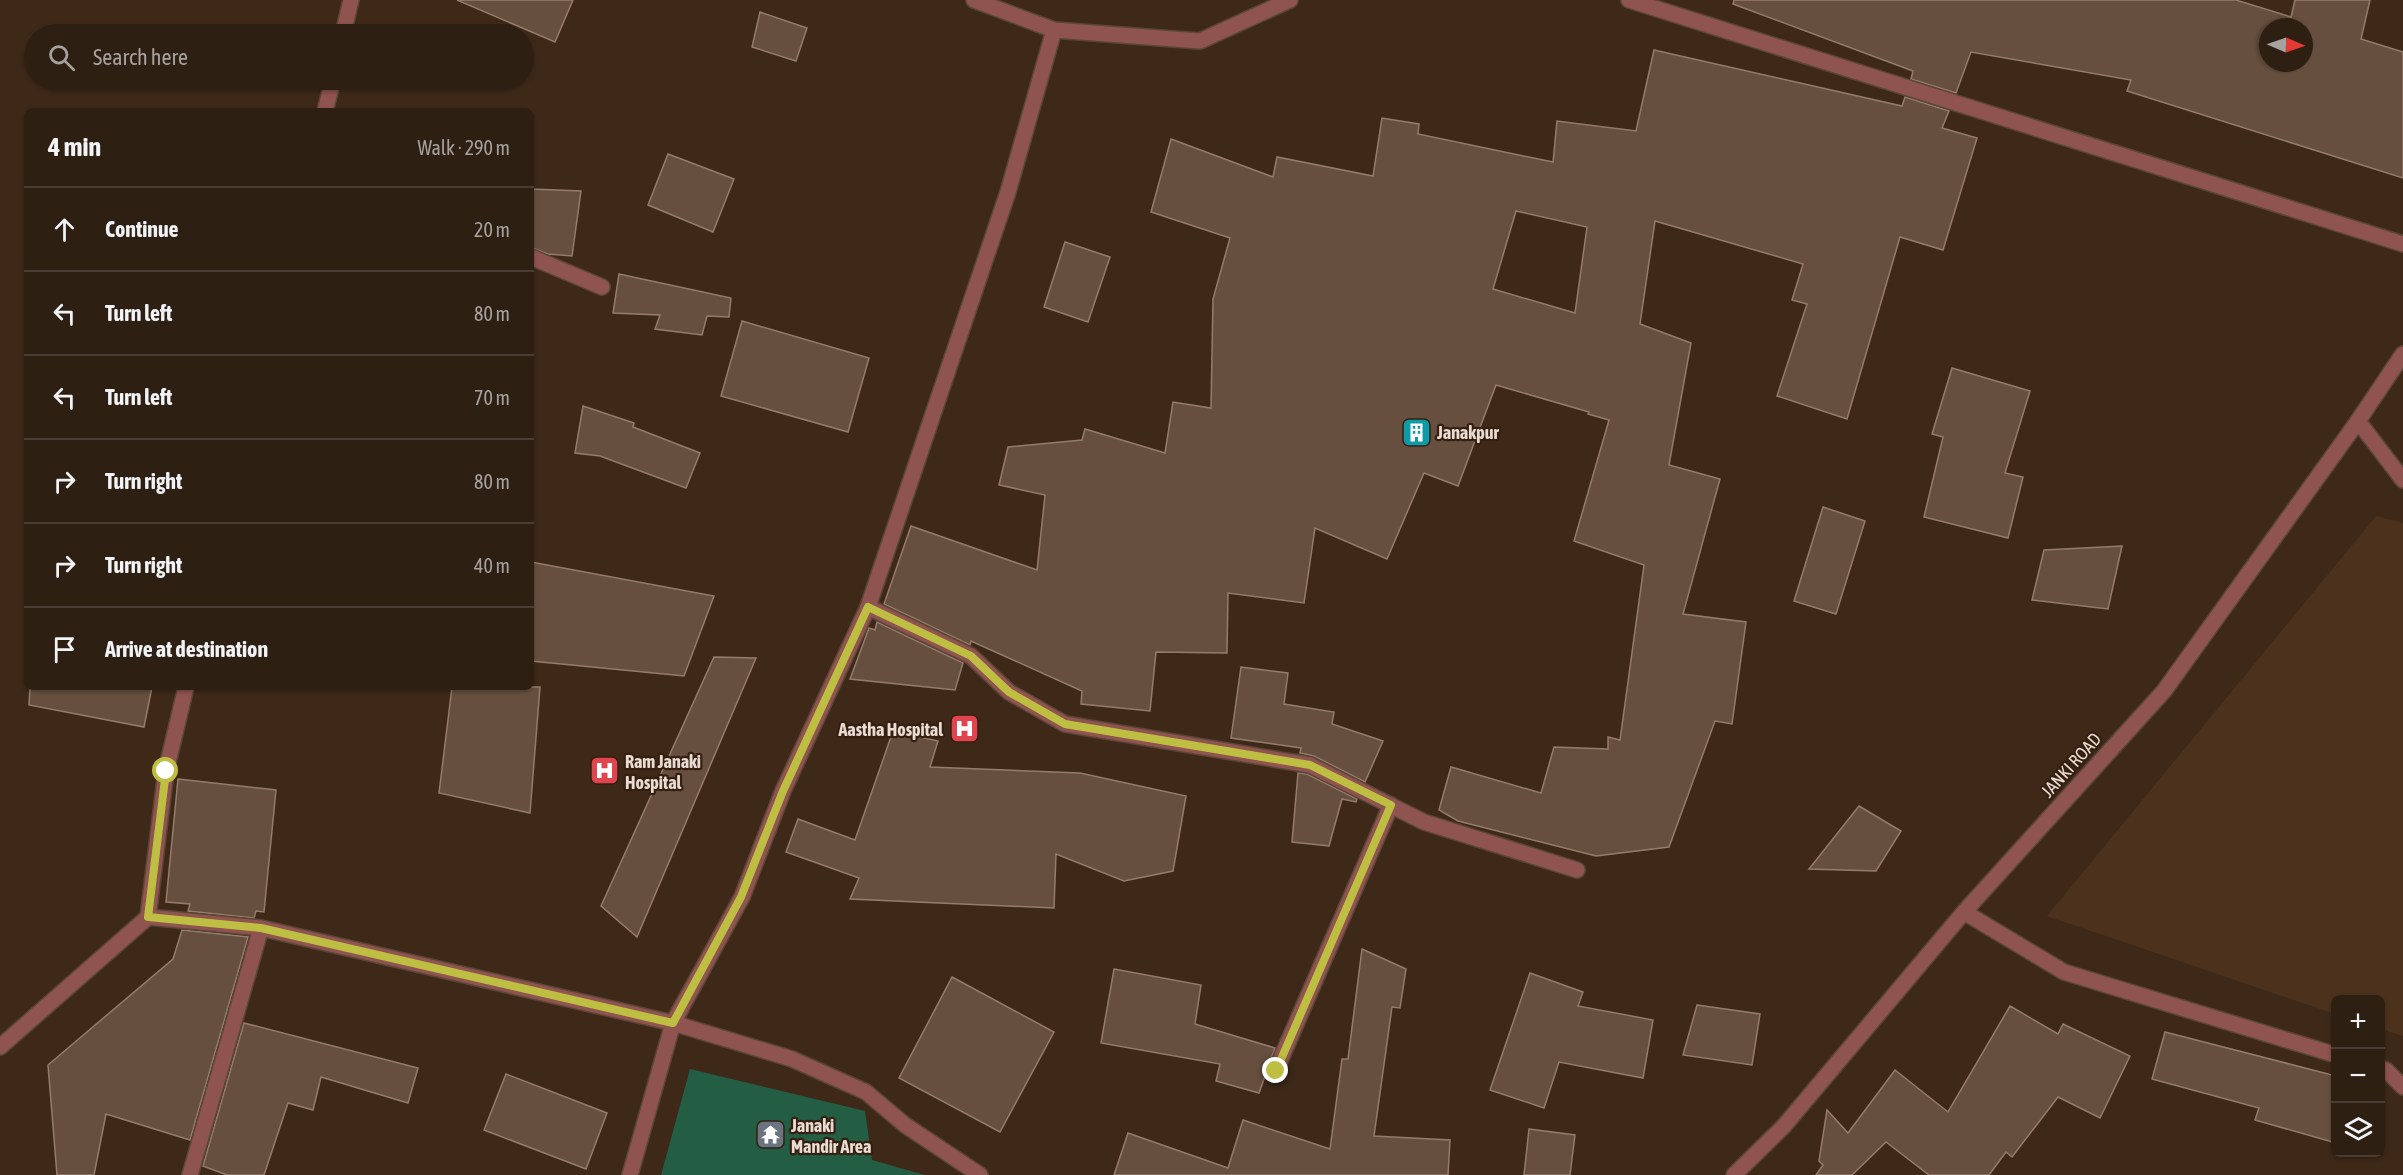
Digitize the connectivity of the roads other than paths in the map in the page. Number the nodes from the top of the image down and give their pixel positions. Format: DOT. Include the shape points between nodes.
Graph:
graph roads {
  1 [pos="351,0"];
  2 [pos="974,0"];
  3 [pos="1290,0"];
  4 [pos="1629,0"];
  5 [pos="345,24"];
  6 [pos="1054,30"];
  7 [pos="330,90"];
  8 [pos="326,108"];
  9 [pos="2403,244"];
  10 [pos="534,258"];
  11 [pos="602,287"];
  12 [pos="2403,354"];
  13 [pos="2358,421"];
  14 [pos="2403,480"];
  15 [pos="868,607"];
  16 [pos="185,690"];
  17 [pos="1391,805"];
  18 [pos="1577,870"];
  19 [pos="1964,912"];
  20 [pos="148,917"];
  21 [pos="261,928"];
  22 [pos="673,1023"];
  23 [pos="0,1047"];
  24 [pos="2331,1052"];
  25 [pos="2385,1070"];
  26 [pos="1276,1071"];
  27 [pos="2403,1087"];
  28 [pos="190,1175"];
  29 [pos="630,1175"];
  30 [pos="981,1175"];
  31 [pos="1734,1175"];
  1 -- 5 [label="street"];
  2 -- 6 [label="street"];
  3 -- 6 [label="street" via="1200,41"];
  4 -- 9 [label="street"];
  6 -- 15 [label="street" via="1008,192"];
  7 -- 8 [label="street"];
  10 -- 11 [label="street"];
  12 -- 13 [label="street, JANKI ROAD"];
  13 -- 14 [label="street"];
  13 -- 19 [label="street, JANKI ROAD" via="2164,691"];
  15 -- 17 [label="street" via="971,656 1009,692 1065,724 1310,765"];
  15 -- 22 [label="street" via="783,791 741,897"];
  16 -- 20 [label="street" via="166,771"];
  17 -- 18 [label="street" via="1424,822"];
  17 -- 26 [label="street"];
  19 -- 24 [label="street" via="2064,972"];
  19 -- 31 [label="street, JANKI ROAD" via="1784,1126"];
  20 -- 21 [label="street"];
  20 -- 23 [label="street"];
  21 -- 22 [label="street"];
  21 -- 28 [label="street"];
  22 -- 29 [label="street"];
  22 -- 30 [label="street" via="792,1059 866,1092 904,1125"];
  25 -- 27 [label="street"];
}
